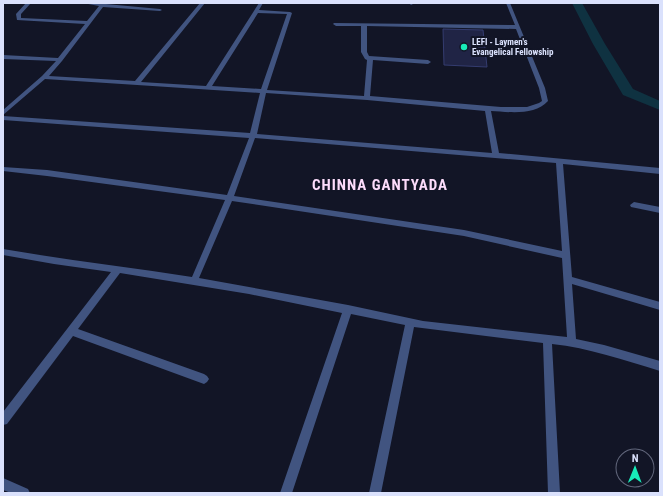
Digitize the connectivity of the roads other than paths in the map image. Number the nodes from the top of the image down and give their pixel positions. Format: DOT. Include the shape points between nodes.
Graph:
graph roads {
  1 [pos="28,3"];
  2 [pos="85,3"];
  3 [pos="203,3"];
  4 [pos="261,3"];
  5 [pos="508,3"];
  6 [pos="103,4"];
  7 [pos="160,10"];
  8 [pos="256,11"];
  9 [pos="87,22"];
  10 [pos="336,24"];
  11 [pos="364,24"];
  12 [pos="518,27"];
  13 [pos="3,57"];
  14 [pos="370,58"];
  15 [pos="60,60"];
  16 [pos="428,62"];
  17 [pos="44,77"];
  18 [pos="137,83"];
  19 [pos="208,88"];
  20 [pos="263,92"];
  21 [pos="367,98"];
  22 [pos="488,109"];
  23 [pos="3,113"];
  24 [pos="3,118"];
  25 [pos="253,135"];
  26 [pos="496,154"];
  27 [pos="559,161"];
  28 [pos="3,169"];
  29 [pos="660,171"];
  30 [pos="230,198"];
  31 [pos="634,205"];
  32 [pos="660,210"];
  33 [pos="3,252"];
  34 [pos="566,255"];
  35 [pos="118,269"];
  36 [pos="567,279"];
  37 [pos="194,281"];
  38 [pos="660,306"];
  39 [pos="348,310"];
  40 [pos="410,323"];
  41 [pos="71,331"];
  42 [pos="547,340"];
  43 [pos="572,342"];
  44 [pos="660,366"];
  45 [pos="204,378"];
  46 [pos="3,420"];
  47 [pos="3,484"];
  48 [pos="24,493"];
  49 [pos="286,493"];
  50 [pos="375,493"];
  51 [pos="554,493"];
  1 -- 9 [label="street" via="18,14 19,18"];
  2 -- 6 [label="street"];
  3 -- 18 [label="street"];
  4 -- 8 [label="street"];
  5 -- 12 [label="street"];
  6 -- 7 [label="street"];
  6 -- 9 [label="street"];
  8 -- 19 [label="street"];
  8 -- 20 [label="street" via="290,13"];
  9 -- 15 [label="street"];
  10 -- 11 [label="street"];
  11 -- 12 [label="street"];
  11 -- 14 [label="street" via="364,52 365,56"];
  12 -- 22 [label="street" via="545,101 534,108"];
  13 -- 15 [label="street"];
  14 -- 16 [label="street"];
  14 -- 21 [label="street"];
  15 -- 17 [label="street"];
  17 -- 18 [label="street"];
  17 -- 23 [label="street"];
  18 -- 19 [label="street"];
  19 -- 20 [label="street"];
  20 -- 21 [label="street"];
  20 -- 25 [label="street"];
  21 -- 22 [label="street"];
  22 -- 26 [label="street"];
  24 -- 25 [label="street"];
  25 -- 26 [label="street"];
  25 -- 30 [label="street"];
  26 -- 27 [label="street"];
  27 -- 29 [label="street"];
  27 -- 34 [label="street"];
  28 -- 30 [label="street"];
  30 -- 34 [label="street" via="464,233"];
  30 -- 37 [label="street"];
  31 -- 32 [label="street"];
  33 -- 35 [label="street"];
  34 -- 36 [label="street"];
  35 -- 37 [label="street"];
  35 -- 41 [label="street"];
  36 -- 38 [label="street"];
  36 -- 43 [label="street"];
  37 -- 39 [label="street"];
  39 -- 40 [label="street"];
  39 -- 49 [label="street"];
  40 -- 42 [label="street"];
  40 -- 50 [label="street"];
  41 -- 45 [label="street"];
  41 -- 46 [label="street"];
  42 -- 43 [label="street"];
  42 -- 51 [label="street"];
  43 -- 44 [label="street"];
  47 -- 48 [label="street"];
}
